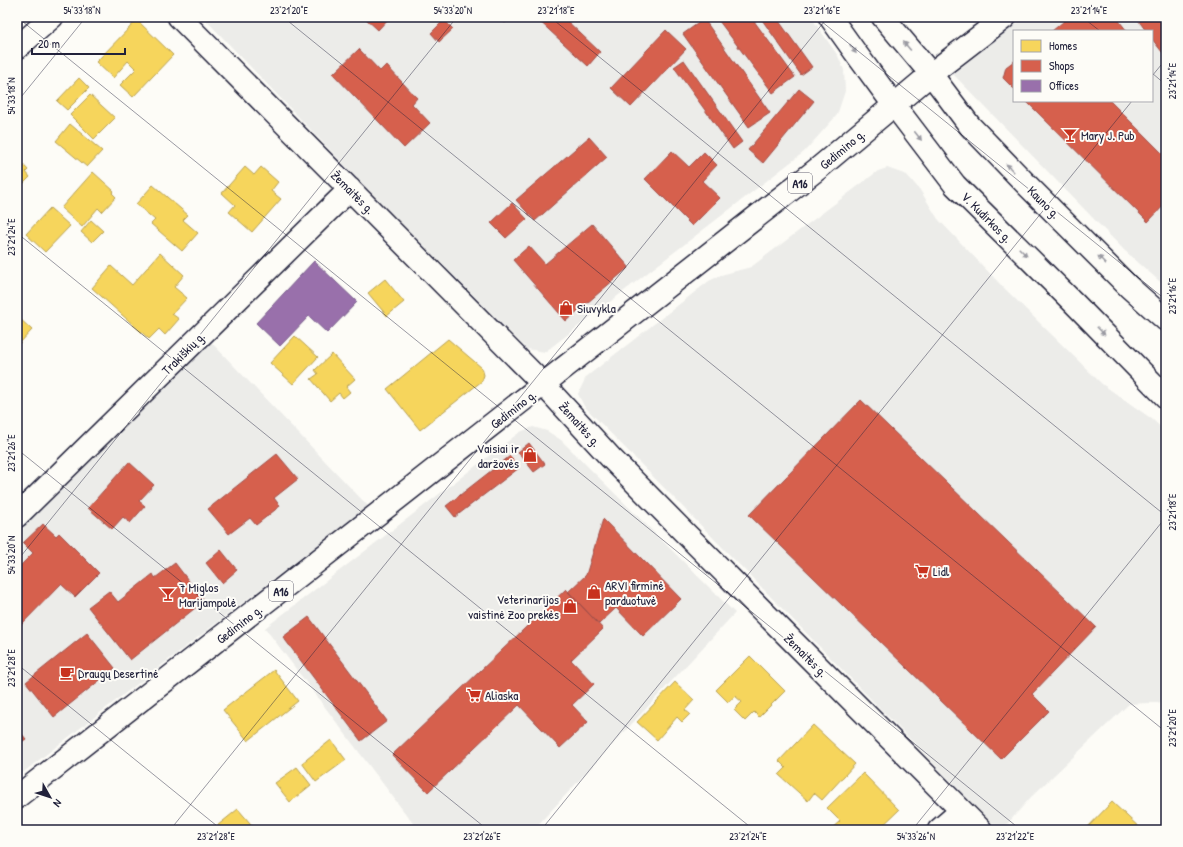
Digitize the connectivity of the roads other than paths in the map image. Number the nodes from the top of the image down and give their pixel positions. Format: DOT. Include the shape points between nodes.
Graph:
graph roads {
  1 [pos="52,17"];
  2 [pos="179,17"];
  3 [pos="830,17"];
  4 [pos="883,17"];
  5 [pos="1005,17"];
  6 [pos="17,48"];
  7 [pos="931,74"];
  8 [pos="894,105"];
  9 [pos="350,189"];
  10 [pos="1129,287"];
  11 [pos="1166,310"];
  12 [pos="1166,320"];
  13 [pos="544,384"];
  14 [pos="1166,397"];
  15 [pos="17,516"];
  16 [pos="17,798"];
  17 [pos="961,810"];
  18 [pos="939,830"];
  19 [pos="981,830"];
  1 -- 6 [label="main road"];
  2 -- 9 [label="main road, Žemaitės g."];
  3 -- 8 [label="main road, V. Kudirkos g., one-way"];
  7 -- 4 [label="main road, one-way"];
  5 -- 7 [label="main road, Gedimino g."];
  7 -- 8 [label="main road, Gedimino g. / A16"];
  10 -- 7 [label="main road, Kauno g., one-way" via="970,126"];
  8 -- 13 [label="main road, Gedimino g. / A16" via="820,167"];
  8 -- 14 [label="main road, V. Kudirkos g., one-way" via="955,185"];
  9 -- 13 [label="main road, Žemaitės g."];
  9 -- 15 [label="main road, Trakiškių g."];
  10 -- 11 [label="main road"];
  10 -- 12 [label="main road, Kauno g."];
  13 -- 16 [label="main road, Gedimino g. / A16"];
  13 -- 17 [label="main road, Žemaitės g." via="611,458"];
  17 -- 18 [label="main road"];
  17 -- 19 [label="main road, Žemaitės g."];
}
